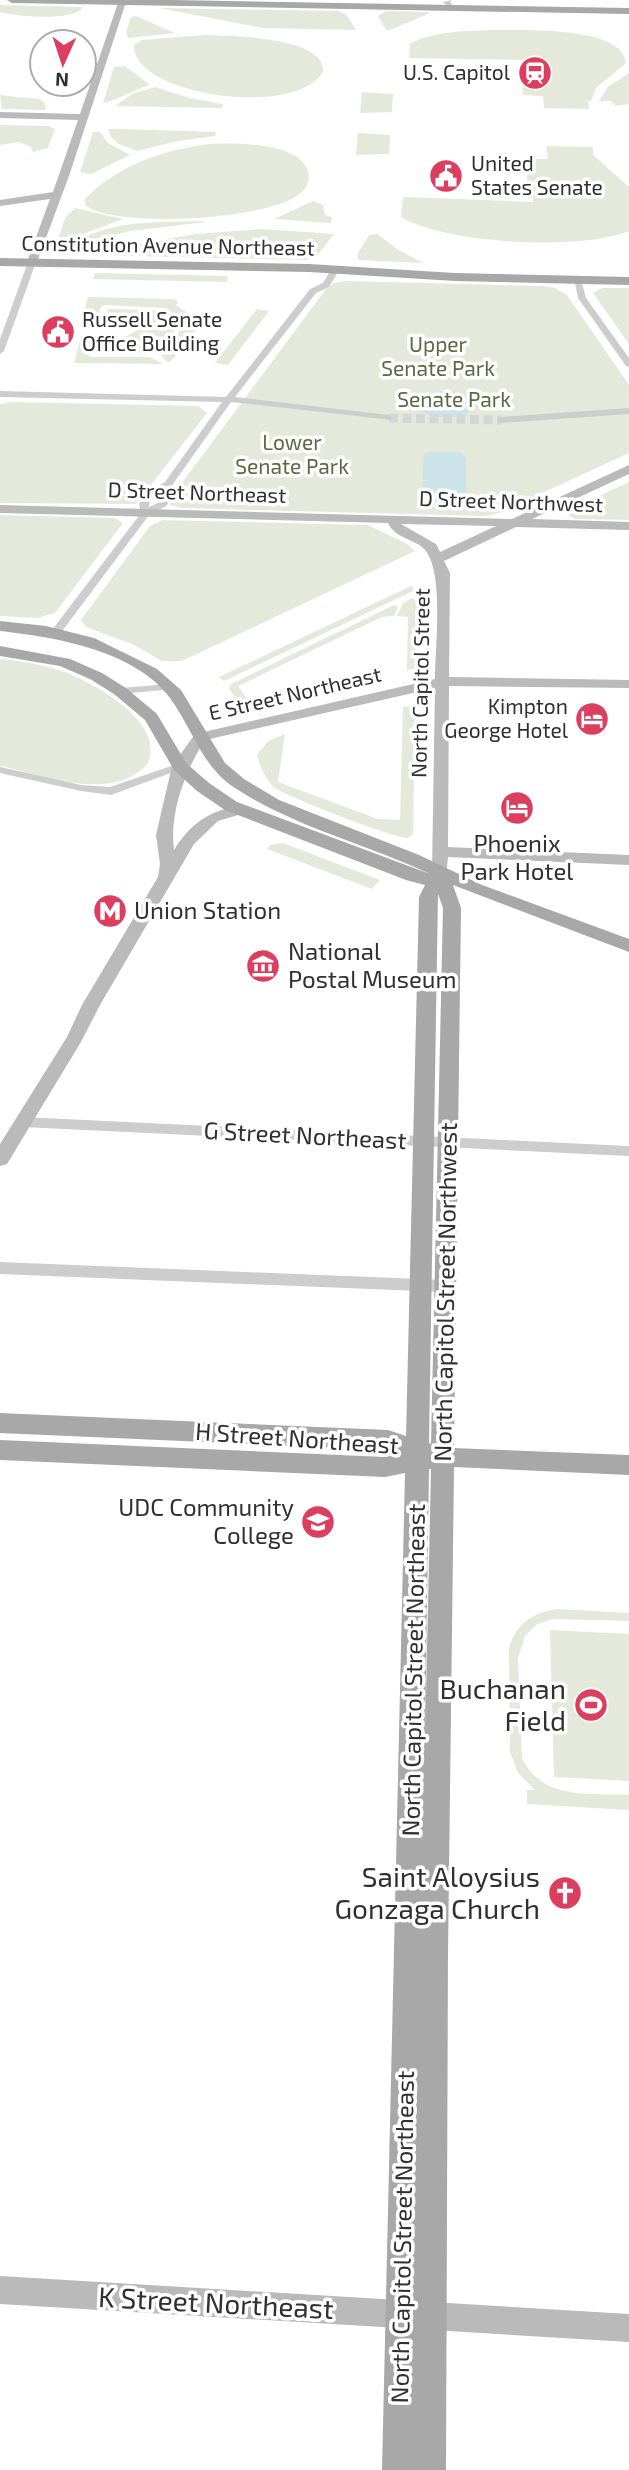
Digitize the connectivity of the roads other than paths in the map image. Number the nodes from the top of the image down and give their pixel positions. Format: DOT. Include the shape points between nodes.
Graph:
graph roads {
  1 [pos="12,0"];
  2 [pos="122,1"];
  3 [pos="452,2"];
  4 [pos="355,3"];
  5 [pos="629,10"];
  6 [pos="0,115"];
  7 [pos="84,117"];
  8 [pos="57,195"];
  9 [pos="0,203"];
  10 [pos="0,262"];
  11 [pos="32,262"];
  12 [pos="320,269"];
  13 [pos="335,270"];
  14 [pos="577,280"];
  15 [pos="629,281"];
  16 [pos="313,291"];
  17 [pos="0,351"];
  18 [pos="629,364"];
  19 [pos="0,394"];
  20 [pos="229,400"];
  21 [pos="629,411"];
  22 [pos="389,418"];
  23 [pos="502,420"];
  24 [pos="629,468"];
  25 [pos="0,509"];
  26 [pos="146,513"];
  27 [pos="393,519"];
  28 [pos="515,523"];
  29 [pos="629,526"];
  30 [pos="439,558"];
  31 [pos="0,626"];
  32 [pos="56,632"];
  33 [pos="0,651"];
  34 [pos="441,682"];
  35 [pos="629,684"];
  36 [pos="170,687"];
  37 [pos="120,691"];
  38 [pos="151,717"];
  39 [pos="200,737"];
  40 [pos="180,766"];
  41 [pos="0,770"];
  42 [pos="239,810"];
  43 [pos="440,852"];
  44 [pos="629,860"];
  45 [pos="166,877"];
  46 [pos="440,879"];
  47 [pos="629,946"];
  48 [pos="424,1059"];
  49 [pos="450,1060"];
  50 [pos="23,1122"];
  51 [pos="423,1141"];
  52 [pos="449,1143"];
  53 [pos="629,1150"];
  54 [pos="0,1159"];
  55 [pos="0,1268"];
  56 [pos="433,1286"];
  57 [pos="0,1423"];
  58 [pos="0,1450"];
  59 [pos="417,1455"];
  60 [pos="442,1457"];
  61 [pos="629,1465"];
  62 [pos="428,1612"];
  63 [pos="0,2290"];
  64 [pos="417,2315"];
  65 [pos="629,2328"];
  66 [pos="398,2470"];
  67 [pos="430,2470"];
  1 -- 2 [label="main road"];
  2 -- 4 [label="main road"];
  2 -- 7 [label="main road"];
  3 -- 4 [label="main road"];
  3 -- 5 [label="main road"];
  6 -- 7 [label="main road"];
  7 -- 8 [label="main road"];
  8 -- 9 [label="main road"];
  8 -- 11 [label="main road"];
  10 -- 11 [label="main road, Constitution Avenue Northeast"];
  11 -- 12 [label="main road, Constitution Avenue Northeast"];
  11 -- 17 [label="street"];
  12 -- 13 [label="main road, Constitution Avenue Northeast"];
  12 -- 16 [label="street" via="311,283"];
  13 -- 14 [label="main road, Constitution Avenue Northeast"];
  13 -- 16 [label="street" via="326,285"];
  14 -- 15 [label="main road, Constitution Avenue Northeast"];
  14 -- 18 [label="street" via="582,298"];
  16 -- 20 [label="street"];
  19 -- 20 [label="street"];
  20 -- 22 [label="street"];
  20 -- 26 [label="street" via="167,484 169,495 163,504"];
  21 -- 23 [label="street"];
  24 -- 28 [label="main road"];
  25 -- 26 [label="main road, D Street Northeast"];
  26 -- 27 [label="main road, D Street Northeast"];
  26 -- 32 [label="street"];
  27 -- 28 [label="main road, D Street Northwest"];
  27 -- 30 [label="main road, North Capitol Street" via="396,527 431,547"];
  28 -- 29 [label="main road, D Street Northwest"];
  28 -- 30 [label="main road"];
  30 -- 34 [label="main road, North Capitol Street" via="444,579"];
  31 -- 32 [label="main road"];
  32 -- 36 [label="main road" via="123,656"];
  33 -- 37 [label="main road" via="64,662"];
  34 -- 35 [label="main road, E Street Northeast"];
  34 -- 39 [label="main road, E Street Northeast"];
  34 -- 43 [label="main road, North Capitol Street"];
  36 -- 37 [label="street"];
  36 -- 39 [label="main road"];
  37 -- 38 [label="main road"];
  38 -- 39 [label="main road"];
  38 -- 40 [label="main road"];
  39 -- 40 [label="main road"];
  39 -- 46 [label="main road" via="228,775 261,798"];
  40 -- 41 [label="street" via="111,791"];
  40 -- 42 [label="main road"];
  40 -- 45 [label="main road" via="164,835"];
  42 -- 45 [label="main road" via="202,821"];
  42 -- 46 [label="main road" via="412,876"];
  43 -- 44 [label="street"];
  43 -- 46 [label="street, North Capitol Street"];
  45 -- 50 [label="main road"];
  46 -- 47 [label="main road"];
  46 -- 48 [label="main road, North Capitol Street Northeast" via="428,897"];
  46 -- 49 [label="main road, North Capitol Street Northwest" via="452,908"];
  48 -- 49 [label="main road"];
  48 -- 51 [label="main road, North Capitol Street Northeast"];
  49 -- 52 [label="main road, North Capitol Street Northwest"];
  50 -- 51 [label="street, G Street Northeast"];
  50 -- 54 [label="main road"];
  51 -- 52 [label="street, G Street Northeast"];
  51 -- 56 [label="main road, North Capitol Street Northeast"];
  52 -- 53 [label="street, G Street Northeast"];
  52 -- 56 [label="main road, North Capitol Street Northwest"];
  55 -- 56 [label="street"];
  56 -- 59 [label="main road, North Capitol Street Northeast"];
  56 -- 60 [label="main road, North Capitol Street Northwest"];
  57 -- 59 [label="main road, H Street Northeast" via="388,1440"];
  58 -- 59 [label="main road, H Street Northeast" via="386,1468"];
  59 -- 60 [label="main road, H Street Northeast"];
  59 -- 62 [label="main road, North Capitol Street Northeast"];
  60 -- 61 [label="main road, H Street Northeast"];
  60 -- 62 [label="main road, North Capitol Street Northwest"];
  62 -- 64 [label="main road, North Capitol Street Northwest" via="434,1954"];
  63 -- 64 [label="main road, K Street Northeast"];
  64 -- 65 [label="main road, K Street Northeast"];
  64 -- 66 [label="main road, North Capitol Street Northeast"];
  64 -- 67 [label="main road, North Capitol Street Northwest"];
}
